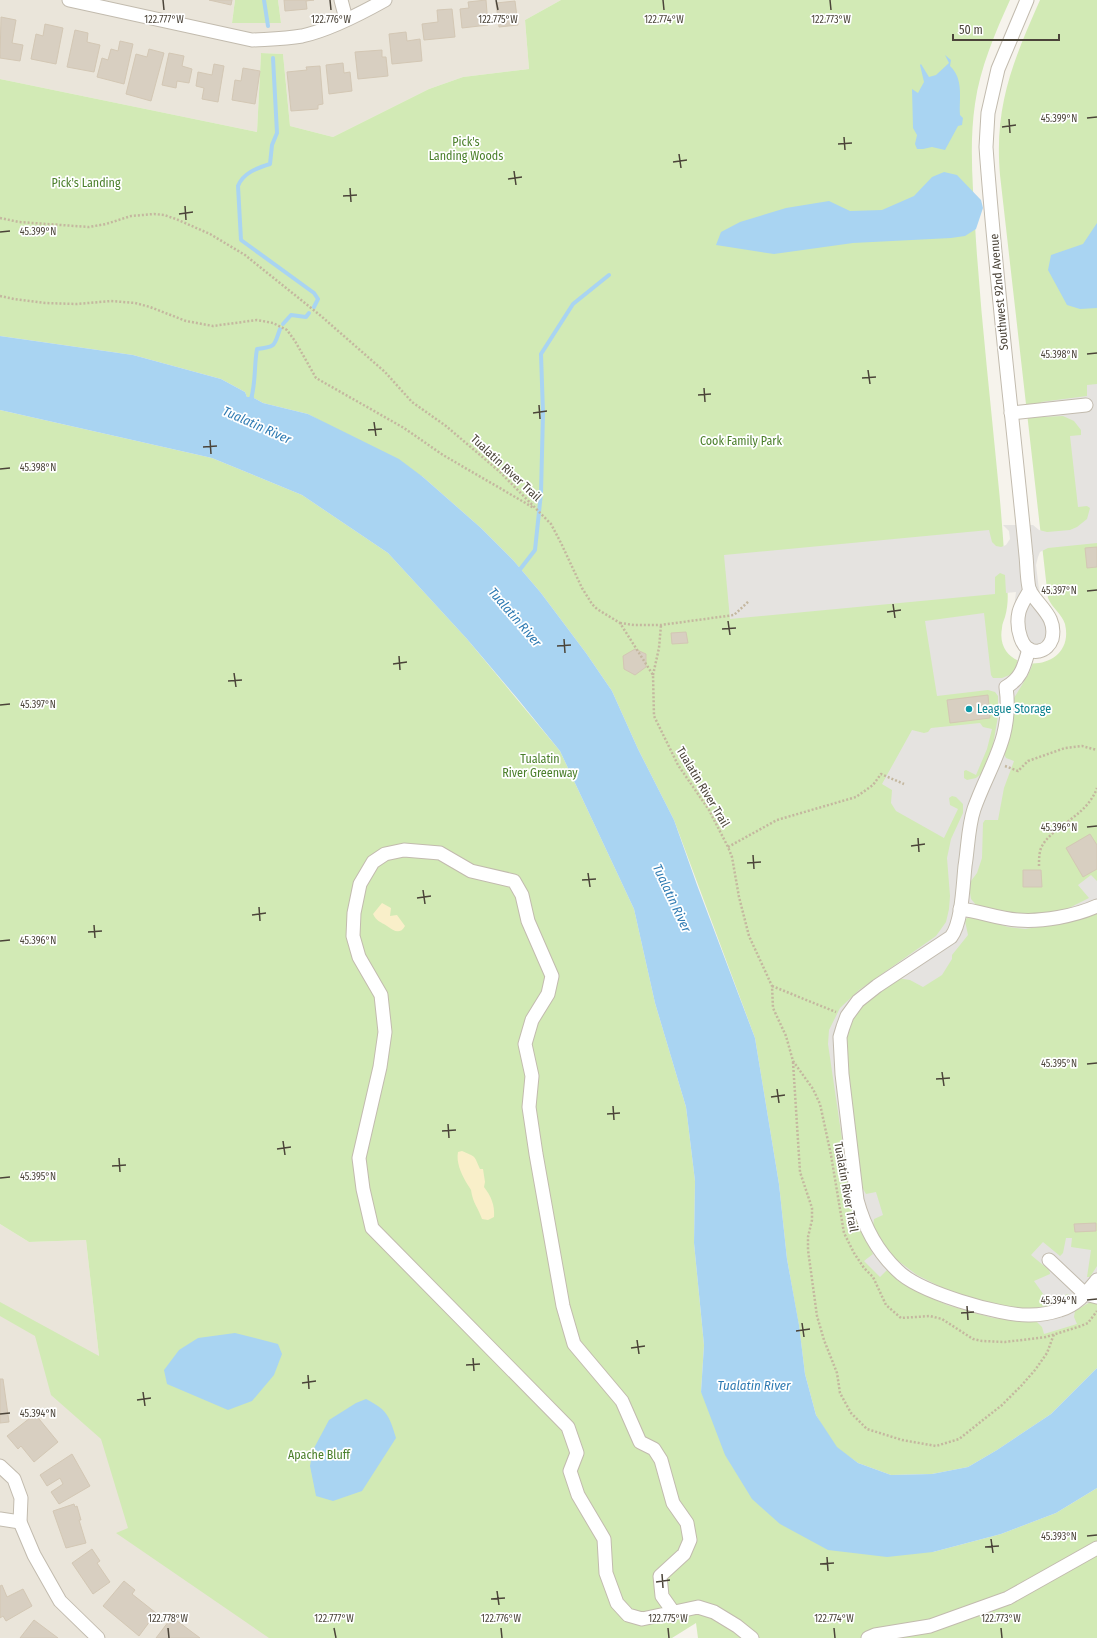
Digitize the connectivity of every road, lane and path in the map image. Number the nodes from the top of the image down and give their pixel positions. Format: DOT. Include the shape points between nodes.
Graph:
graph roads {
  1 [pos="69,0"];
  2 [pos="341,0"];
  3 [pos="385,0"];
  4 [pos="1027,0"];
  5 [pos="84,2"];
  6 [pos="346,19"];
  7 [pos="0,218"];
  8 [pos="0,296"];
  9 [pos="1086,405"];
  10 [pos="1010,413"];
  11 [pos="539,511"];
  12 [pos="1030,590"];
  13 [pos="749,601"];
  14 [pos="620,623"];
  15 [pos="661,625"];
  16 [pos="1029,649"];
  17 [pos="653,676"];
  18 [pos="1097,750"];
  19 [pos="995,761"];
  20 [pos="904,784"];
  21 [pos="1097,788"];
  22 [pos="728,847"];
  23 [pos="1038,866"];
  24 [pos="1097,906"];
  25 [pos="960,909"];
  26 [pos="772,986"];
  27 [pos="848,1016"];
  28 [pos="793,1062"];
  29 [pos="1049,1260"];
  30 [pos="1097,1280"];
  31 [pos="1091,1296"];
  32 [pos="1097,1311"];
  33 [pos="1054,1334"];
  34 [pos="0,1466"];
  35 [pos="0,1519"];
  36 [pos="20,1522"];
  37 [pos="1097,1548"];
  38 [pos="674,1613"];
  39 [pos="98,1638"];
  40 [pos="752,1638"];
  41 [pos="868,1638"];
  1 -- 5 [label="street"];
  2 -- 6 [label="street"];
  3 -- 6 [label="street"];
  4 -- 10 [label="street, Southwest 92nd Avenue" via="996,75 988,113 986,147"];
  5 -- 6 [label="street" via="252,40 303,36"];
  7 -- 11 [label="path, Tualatin River Trail" via="18,222 89,227 131,216 154,214 176,219 210,234 245,256 320,316 385,372 412,402 446,426 500,472"];
  8 -- 11 [label="path" via="46,303 135,302 186,321 213,326 257,320 273,323 287,330 316,378 404,428 443,455"];
  9 -- 10 [label="street"];
  10 -- 12 [label="street, Southwest 92nd Avenue"];
  11 -- 14 [label="path, Tualatin River Trail" via="562,542 582,588 592,604"];
  12 -- 16 [label="street" via="1021,606 1018,621 1021,637"];
  12 -- 16 [label="street" via="1048,614 1053,628 1051,641 1047,646 1038,651"];
  13 -- 15 [label="path" via="734,615"];
  14 -- 15 [label="path"];
  14 -- 17 [label="path, Tualatin River Trail"];
  15 -- 17 [label="path"];
  16 -- 19 [label="street" via="1022,673 1006,687 1007,722"];
  17 -- 22 [label="path, Tualatin River Trail" via="654,716 678,765 706,805"];
  18 -- 19 [label="path" via="1082,746 1065,748 1028,761 1018,771"];
  19 -- 25 [label="street" via="974,809"];
  20 -- 22 [label="path" via="881,774 873,785 856,797 777,820"];
  21 -- 23 [label="path" via="1084,809 1045,842"];
  22 -- 26 [label="path, Tualatin River Trail" via="749,936"];
  24 -- 25 [label="street" via="1057,917 1017,920"];
  25 -- 27 [label="street" via="956,931 951,937 877,986 858,1001"];
  26 -- 27 [label="path"];
  26 -- 28 [label="path, Tualatin River Trail" via="773,1008 786,1036"];
  27 -- 31 [label="street" via="840,1044 857,1200 872,1239 889,1262 907,1279 944,1295 1002,1312 1046,1314"];
  28 -- 33 [label="path, Tualatin River Trail" via="813,1089 820,1104 844,1233 854,1253 873,1277 886,1305 901,1318 930,1316 942,1320 973,1339 982,1341 1011,1342"];
  28 -- 33 [label="path" via="800,1172 812,1208 808,1250 818,1316 837,1373 840,1393 851,1413 867,1428 902,1440 936,1446 959,1439 1002,1405 1021,1386 1046,1353"];
  29 -- 31 [label="street"];
  30 -- 31 [label="street"];
  32 -- 33 [label="path, Tualatin River Trail" via="1088,1323"];
  34 -- 36 [label="street" via="14,1479 21,1498"];
  35 -- 36 [label="street"];
  36 -- 39 [label="street" via="34,1555 60,1601"];
  37 -- 41 [label="street" via="1008,1598 930,1626"];
  38 -- 38 [label="street" via="642,1619 628,1615 618,1603 606,1573 604,1539 578,1495 570,1471 577,1453 568,1427 372,1228 358,1158 380,1067 385,1032 381,995 359,957 353,936 354,913 360,884 373,862 385,854 404,850 440,853 471,871 514,881 522,895 528,921 552,976 548,994 532,1020 525,1044 532,1076 529,1107 563,1306 574,1344 622,1401 640,1442 654,1449 661,1460 673,1503 687,1523 690,1540 684,1554 660,1576 662,1596"];
  38 -- 40 [label="street" via="698,1607 714,1612"];
}
